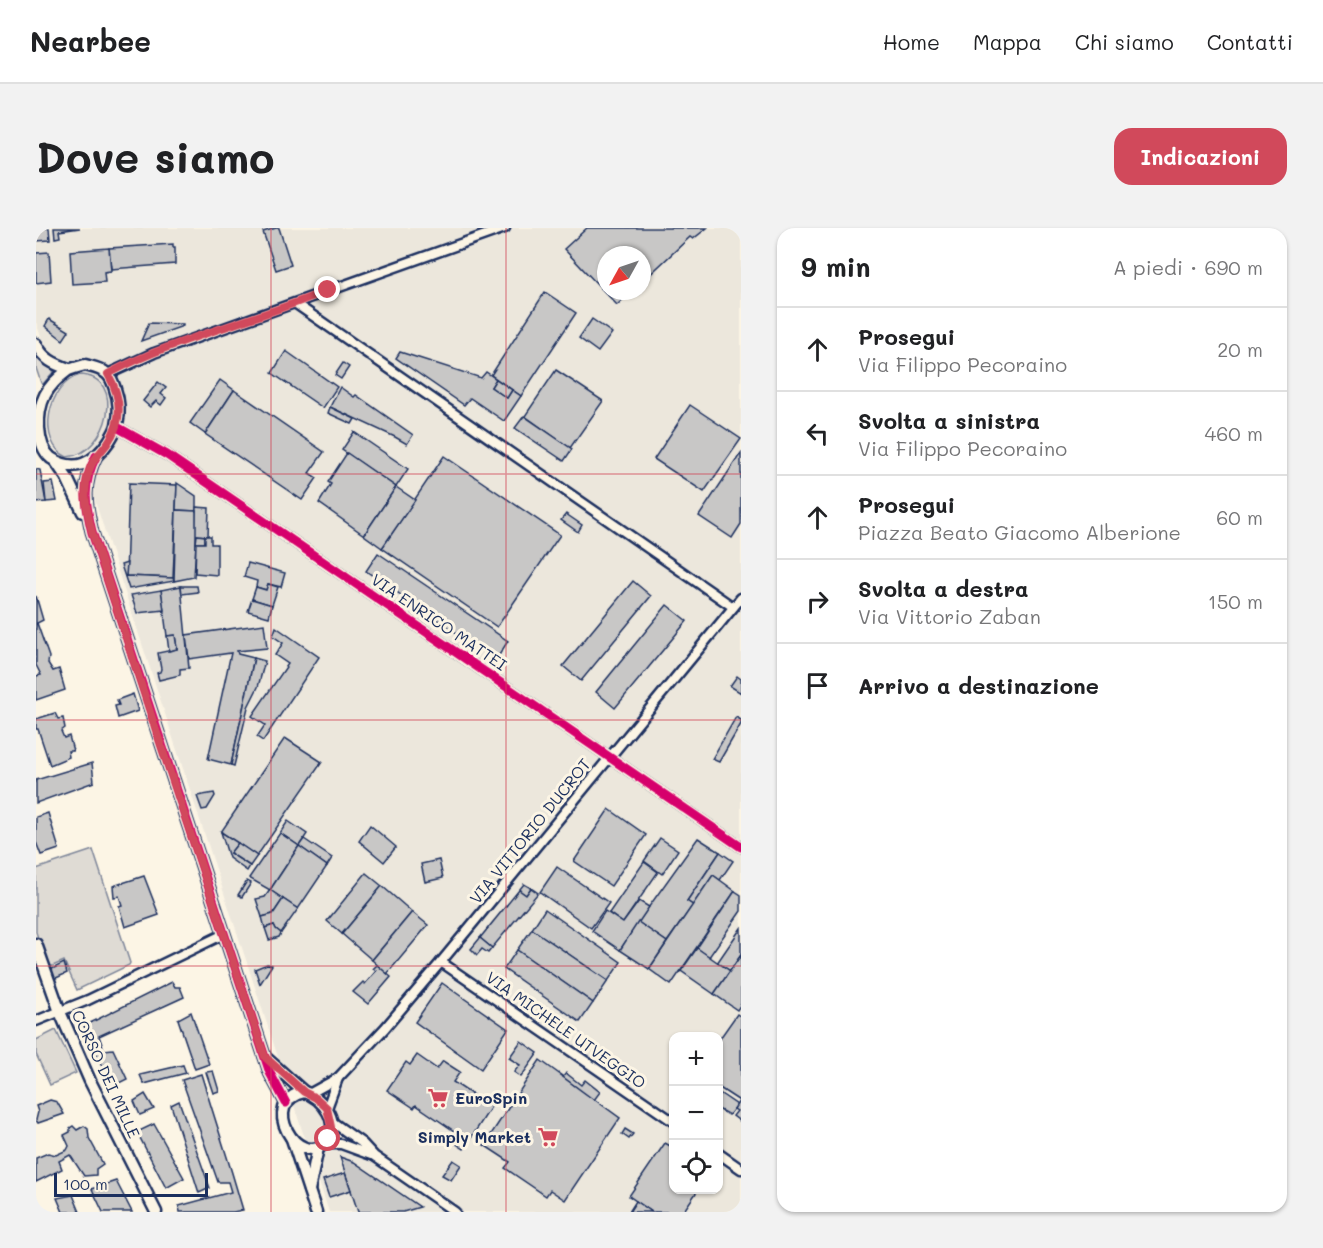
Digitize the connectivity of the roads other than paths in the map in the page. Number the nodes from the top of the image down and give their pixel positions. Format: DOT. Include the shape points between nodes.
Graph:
graph roads {
  1 [pos="505,228"];
  2 [pos="296,304"];
  3 [pos="36,344"];
  4 [pos="69,369"];
  5 [pos="108,374"];
  6 [pos="36,391"];
  7 [pos="40,408"];
  8 [pos="117,427"];
  9 [pos="38,441"];
  10 [pos="96,456"];
  11 [pos="54,460"];
  12 [pos="92,532"];
  13 [pos="741,598"];
  14 [pos="734,607"];
  15 [pos="610,757"];
  16 [pos="741,847"];
  17 [pos="224,934"];
  18 [pos="36,944"];
  19 [pos="441,962"];
  20 [pos="41,973"];
  21 [pos="60,1012"];
  22 [pos="36,1021"];
  23 [pos="265,1057"];
  24 [pos="338,1078"];
  25 [pos="307,1093"];
  26 [pos="286,1103"];
  27 [pos="327,1108"];
  28 [pos="669,1119"];
  29 [pos="331,1121"];
  30 [pos="292,1138"];
  31 [pos="321,1146"];
  32 [pos="374,1156"];
  33 [pos="723,1156"];
  34 [pos="741,1168"];
  35 [pos="309,1190"];
  36 [pos="156,1212"];
  37 [pos="316,1212"];
  38 [pos="455,1212"];
  1 -- 2 [label="street"];
  2 -- 5 [label="street" via="154,353"];
  2 -- 14 [label="street"];
  3 -- 4 [label="street" via="47,359"];
  4 -- 5 [label="street" via="84,365"];
  4 -- 7 [label="street" via="53,384"];
  5 -- 8 [label="street" via="118,397"];
  6 -- 7 [label="street"];
  7 -- 9 [label="street"];
  8 -- 10 [label="street"];
  8 -- 15 [label="street, VIA ENRICO MATTEI" via="167,455"];
  9 -- 11 [label="street"];
  10 -- 11 [label="street" via="85,464 72,466"];
  10 -- 12 [label="street" via="86,483"];
  11 -- 12 [label="street"];
  12 -- 17 [label="street"];
  13 -- 14 [label="street, VIA VITTORIO DUCROT"];
  14 -- 15 [label="street, VIA VITTORIO DUCROT"];
  15 -- 16 [label="street, VIA ENRICO MATTEI"];
  15 -- 19 [label="street, VIA VITTORIO DUCROT"];
  17 -- 21 [label="street"];
  17 -- 23 [label="street"];
  18 -- 20 [label="street, CORSO DEI MILLE"];
  19 -- 24 [label="street, VIA VITTORIO DUCROT"];
  19 -- 28 [label="street, VIA MICHELE UTVEGGIO"];
  20 -- 21 [label="street, CORSO DEI MILLE"];
  21 -- 22 [label="street"];
  21 -- 36 [label="street, CORSO DEI MILLE"];
  23 -- 25 [label="street"];
  23 -- 26 [label="street"];
  24 -- 25 [label="street"];
  24 -- 27 [label="street"];
  25 -- 26 [label="street" via="296,1094"];
  25 -- 27 [label="street"];
  26 -- 30 [label="street" via="284,1125"];
  27 -- 29 [label="street"];
  29 -- 31 [label="street" via="330,1133"];
  29 -- 32 [label="street"];
  30 -- 31 [label="street" via="305,1148"];
  30 -- 35 [label="street"];
  31 -- 32 [label="street" via="340,1144"];
  31 -- 35 [label="street"];
  32 -- 38 [label="street"];
  33 -- 34 [label="street"];
  35 -- 37 [label="street"];
}
